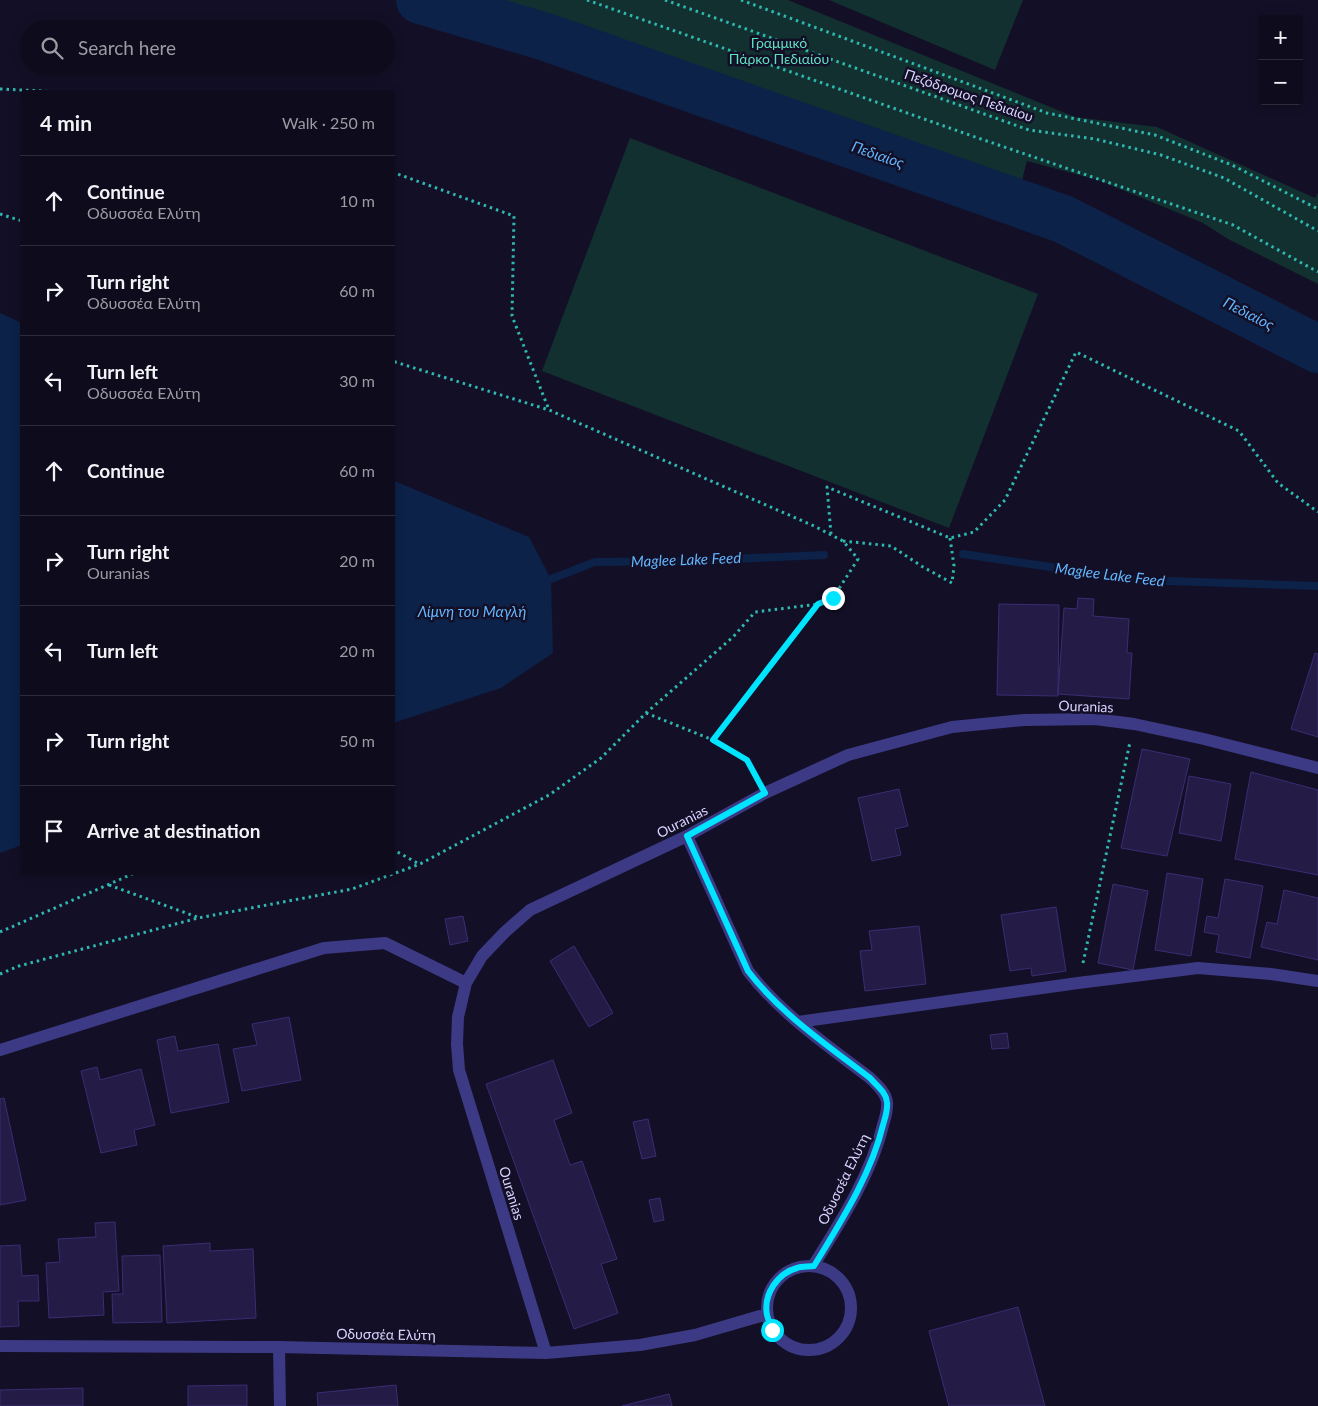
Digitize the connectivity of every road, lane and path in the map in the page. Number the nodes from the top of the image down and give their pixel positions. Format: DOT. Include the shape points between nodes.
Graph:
graph roads {
  1 [pos="587,0"];
  2 [pos="665,0"];
  3 [pos="742,0"];
  4 [pos="0,89"];
  5 [pos="22,90"];
  6 [pos="395,173"];
  7 [pos="1318,209"];
  8 [pos="0,214"];
  9 [pos="20,220"];
  10 [pos="1318,231"];
  11 [pos="1318,272"];
  12 [pos="395,362"];
  13 [pos="550,410"];
  14 [pos="1318,512"];
  15 [pos="831,534"];
  16 [pos="950,538"];
  17 [pos="843,541"];
  18 [pos="818,604"];
  19 [pos="646,713"];
  20 [pos="1134,724"];
  21 [pos="713,740"];
  22 [pos="1318,768"];
  23 [pos="765,793"];
  24 [pos="687,836"];
  25 [pos="395,851"];
  26 [pos="420,864"];
  27 [pos="395,873"];
  28 [pos="131,875"];
  29 [pos="390,875"];
  30 [pos="109,885"];
  31 [pos="198,918"];
  32 [pos="0,932"];
  33 [pos="0,974"];
  34 [pos="1318,981"];
  35 [pos="466,983"];
  36 [pos="1078,983"];
  37 [pos="798,1022"];
  38 [pos="0,1050"];
  39 [pos="814,1266"];
  40 [pos="767,1314"];
  41 [pos="0,1346"];
  42 [pos="279,1347"];
  43 [pos="546,1353"];
  44 [pos="280,1406"];
  1 -- 11 [label="path" via="1233,225"];
  2 -- 10 [label="path, Πεζόδρομος Πεδιαίου" via="1030,130 1095,139 1161,155 1224,178"];
  3 -- 7 [label="path" via="1047,113 1155,135 1232,164"];
  4 -- 5 [label="path"];
  6 -- 13 [label="path" via="514,216 512,316"];
  8 -- 9 [label="path"];
  12 -- 13 [label="path"];
  13 -- 15 [label="path"];
  14 -- 16 [label="path" via="1278,483 1239,431 1076,352 1005,500 974,532"];
  15 -- 16 [label="path" via="827,487"];
  15 -- 17 [label="path"];
  16 -- 17 [label="path" via="954,566 952,583 891,546"];
  17 -- 18 [label="path" via="858,559 833,598"];
  18 -- 19 [label="path" via="755,612 733,637"];
  18 -- 21 [label="path"];
  19 -- 21 [label="path"];
  19 -- 26 [label="path" via="601,758 549,795"];
  20 -- 22 [label="street, Ouranias"];
  20 -- 23 [label="street, Ouranias" via="1095,719 1024,720 952,727 848,756"];
  20 -- 36 [label="path"];
  21 -- 23 [label="path" via="747,760"];
  23 -- 24 [label="street, Ouranias"];
  24 -- 35 [label="street, Ouranias" via="530,910 482,956"];
  24 -- 37 [label="street, Οδυσσέα Ελύτη" via="748,971 774,1002"];
  25 -- 26 [label="path"];
  26 -- 27 [label="path"];
  28 -- 30 [label="path"];
  29 -- 31 [label="path" via="352,889"];
  30 -- 31 [label="path"];
  30 -- 32 [label="path"];
  31 -- 33 [label="path" via="19,966"];
  34 -- 36 [label="street" via="1198,968"];
  35 -- 38 [label="street" via="384,943 324,948"];
  35 -- 43 [label="street, Ouranias" via="458,1017 459,1070"];
  36 -- 37 [label="street"];
  37 -- 39 [label="street, Οδυσσέα Ελύτη" via="870,1078 887,1102 879,1144 848,1209"];
  39 -- 40 [label="street" via="798,1267 774,1284 768,1298"];
  39 -- 40 [label="street" via="830,1271 850,1298 851,1315 844,1331 833,1343 817,1350 800,1350 784,1342 772,1330"];
  40 -- 43 [label="street, Οδυσσέα Ελύτη" via="686,1337 640,1345"];
  41 -- 42 [label="street, Οδυσσέα Ελύτη"];
  42 -- 43 [label="street, Οδυσσέα Ελύτη"];
  42 -- 44 [label="street"];
}
